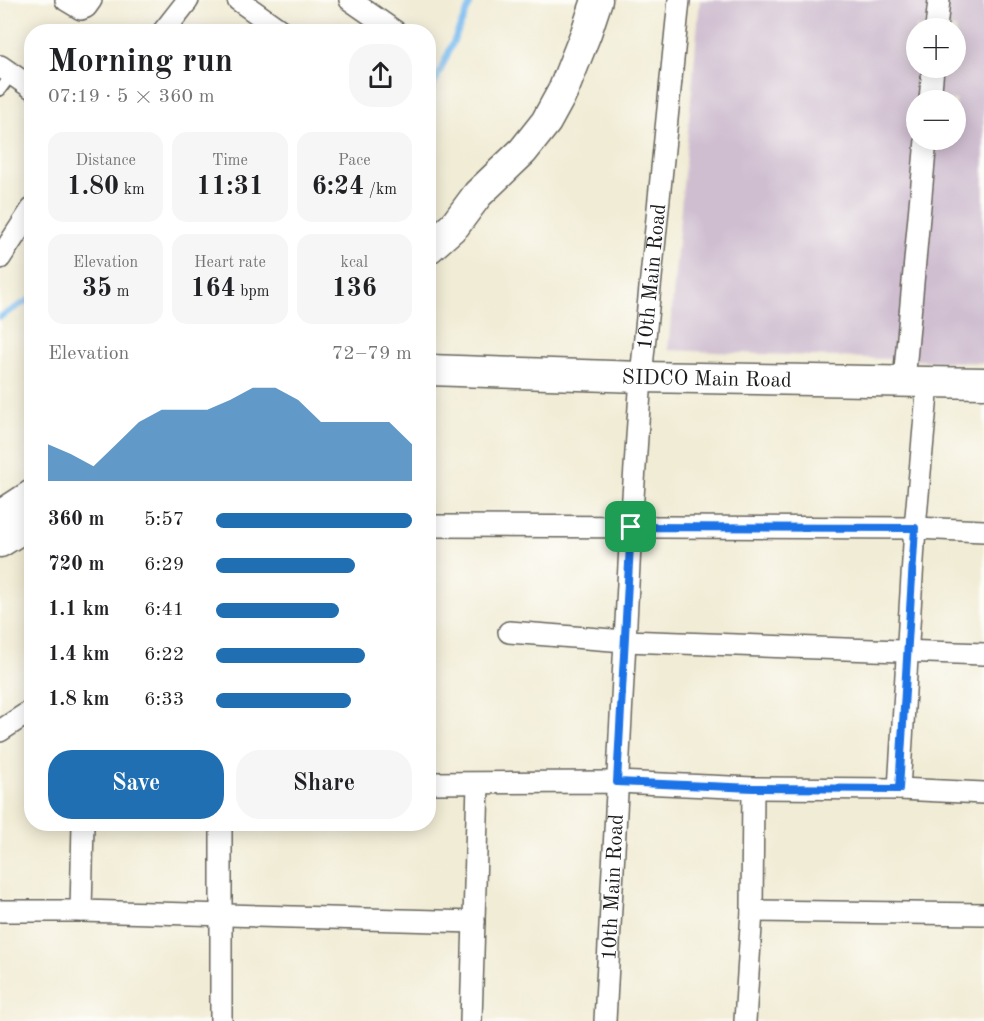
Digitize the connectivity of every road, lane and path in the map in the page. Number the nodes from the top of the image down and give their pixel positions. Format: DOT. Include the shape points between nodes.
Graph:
graph roads {
  1 [pos="66,0"];
  2 [pos="91,0"];
  3 [pos="188,0"];
  4 [pos="238,0"];
  5 [pos="350,0"];
  6 [pos="597,0"];
  7 [pos="679,0"];
  8 [pos="939,0"];
  9 [pos="937,18"];
  10 [pos="169,24"];
  11 [pos="272,24"];
  12 [pos="384,24"];
  13 [pos="4,76"];
  14 [pos="24,85"];
  15 [pos="926,150"];
  16 [pos="478,194"];
  17 [pos="436,217"];
  18 [pos="24,221"];
  19 [pos="436,242"];
  20 [pos="0,258"];
  21 [pos="436,370"];
  22 [pos="641,377"];
  23 [pos="916,382"];
  24 [pos="984,383"];
  25 [pos="24,500"];
  26 [pos="0,516"];
  27 [pos="436,526"];
  28 [pos="24,527"];
  29 [pos="631,527"];
  30 [pos="915,528"];
  31 [pos="984,531"];
  32 [pos="0,542"];
  33 [pos="509,632"];
  34 [pos="624,641"];
  35 [pos="909,652"];
  36 [pos="984,654"];
  37 [pos="24,715"];
  38 [pos="0,731"];
  39 [pos="617,782"];
  40 [pos="436,783"];
  41 [pos="478,784"];
  42 [pos="753,788"];
  43 [pos="899,789"];
  44 [pos="984,793"];
  45 [pos="83,831"];
  46 [pos="221,831"];
  47 [pos="752,910"];
  48 [pos="81,911"];
  49 [pos="0,912"];
  50 [pos="984,914"];
  51 [pos="221,915"];
  52 [pos="474,922"];
  53 [pos="221,1021"];
  54 [pos="471,1021"];
  55 [pos="605,1021"];
  56 [pos="745,1021"];
  1 -- 2 [label="street" via="81,9"];
  3 -- 10 [label="street"];
  4 -- 11 [label="street"];
  5 -- 12 [label="street"];
  6 -- 16 [label="main road" via="563,91 546,122 524,151"];
  7 -- 22 [label="street, 10th Main Road"];
  8 -- 9 [label="street"];
  13 -- 14 [label="street"];
  15 -- 23 [label="street"];
  16 -- 17 [label="main road"];
  16 -- 19 [label="main road" via="455,225"];
  18 -- 20 [label="street"];
  21 -- 22 [label="main road, SIDCO Main Road"];
  22 -- 23 [label="main road, SIDCO Main Road"];
  22 -- 29 [label="street, 10th Main Road"];
  23 -- 24 [label="main road, SIDCO Main Road"];
  23 -- 30 [label="street"];
  25 -- 26 [label="main road"];
  27 -- 29 [label="street"];
  28 -- 32 [label="main road"];
  29 -- 30 [label="street"];
  29 -- 34 [label="street, 10th Main Road"];
  30 -- 31 [label="street"];
  30 -- 35 [label="street"];
  33 -- 34 [label="street"];
  34 -- 35 [label="street"];
  34 -- 39 [label="street, 10th Main Road"];
  35 -- 36 [label="street"];
  35 -- 43 [label="street"];
  37 -- 38 [label="street"];
  39 -- 41 [label="street"];
  39 -- 42 [label="street"];
  39 -- 55 [label="street, 10th Main Road"];
  40 -- 41 [label="street"];
  41 -- 52 [label="street"];
  42 -- 43 [label="street"];
  42 -- 47 [label="street"];
  43 -- 44 [label="street"];
  45 -- 48 [label="street"];
  46 -- 51 [label="street"];
  47 -- 50 [label="street"];
  47 -- 56 [label="street"];
  48 -- 49 [label="street"];
  48 -- 51 [label="street"];
  51 -- 52 [label="street"];
  51 -- 53 [label="street"];
  52 -- 54 [label="street"];
}
